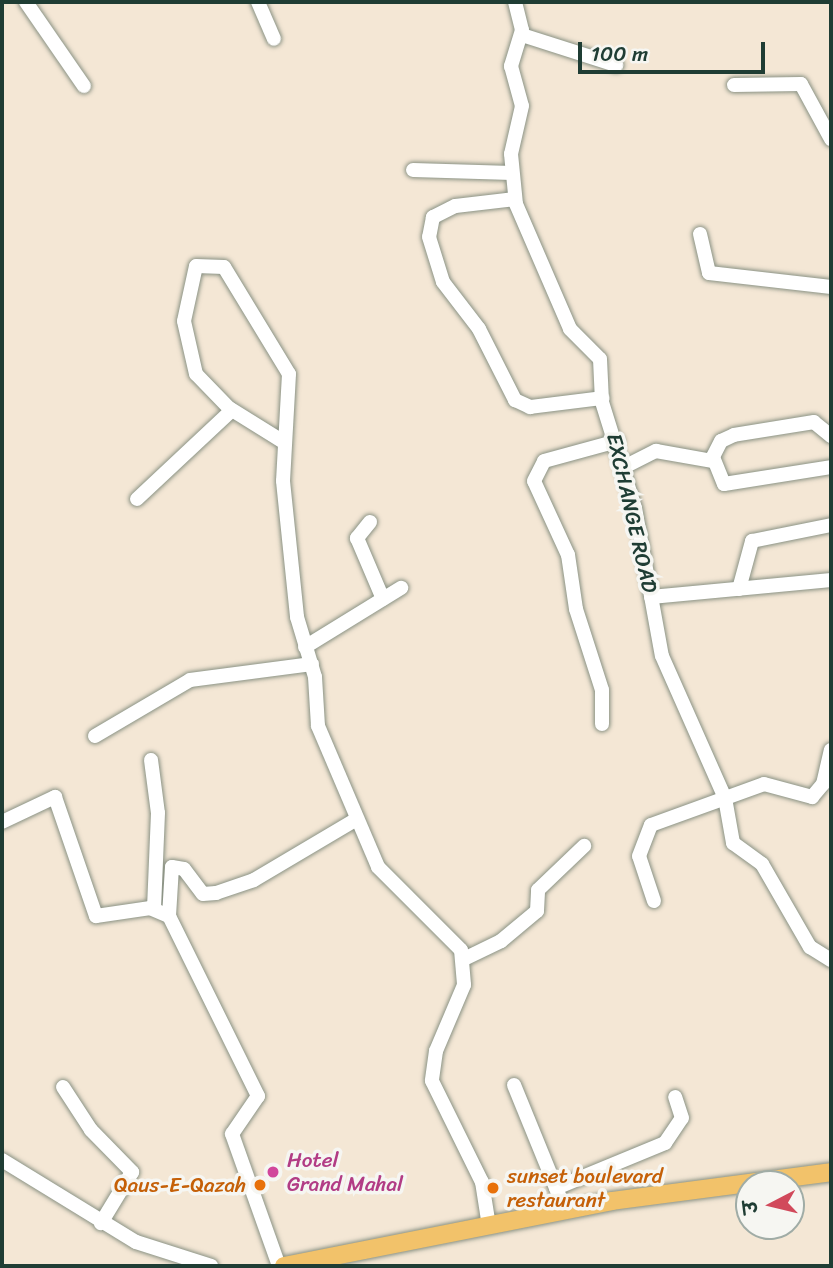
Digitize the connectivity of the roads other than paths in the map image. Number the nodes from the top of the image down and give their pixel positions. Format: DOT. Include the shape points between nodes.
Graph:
graph roads {
  1 [pos="26,2"];
  2 [pos="258,2"];
  3 [pos="515,2"];
  4 [pos="522,35"];
  5 [pos="274,39"];
  6 [pos="616,65"];
  7 [pos="734,85"];
  8 [pos="84,86"];
  9 [pos="831,139"];
  10 [pos="412,170"];
  11 [pos="512,173"];
  12 [pos="515,199"];
  13 [pos="701,234"];
  14 [pos="831,287"];
  15 [pos="602,398"];
  16 [pos="232,410"];
  17 [pos="831,435"];
  18 [pos="282,441"];
  19 [pos="617,441"];
  20 [pos="713,461"];
  21 [pos="624,467"];
  22 [pos="831,467"];
  23 [pos="137,499"];
  24 [pos="370,522"];
  25 [pos="831,525"];
  26 [pos="831,580"];
  27 [pos="401,588"];
  28 [pos="739,589"];
  29 [pos="651,597"];
  30 [pos="383,599"];
  31 [pos="305,647"];
  32 [pos="312,664"];
  33 [pos="603,724"];
  34 [pos="95,736"];
  35 [pos="831,750"];
  36 [pos="151,760"];
  37 [pos="725,798"];
  38 [pos="355,820"];
  39 [pos="2,822"];
  40 [pos="584,846"];
  41 [pos="654,901"];
  42 [pos="154,908"];
  43 [pos="169,916"];
  44 [pos="464,959"];
  45 [pos="831,960"];
  46 [pos="514,1085"];
  47 [pos="63,1087"];
  48 [pos="675,1097"];
  49 [pos="2,1160"];
  50 [pos="831,1172"];
  51 [pos="556,1188"];
  52 [pos="565,1210"];
  53 [pos="101,1223"];
  54 [pos="489,1226"];
  55 [pos="211,1266"];
  56 [pos="281,1266"];
  1 -- 8 [label="street"];
  2 -- 5 [label="street"];
  3 -- 4 [label="street, EXCHANGE ROAD"];
  4 -- 6 [label="street"];
  4 -- 11 [label="street, EXCHANGE ROAD" via="511,65 522,106"];
  7 -- 9 [label="street" via="801,85"];
  10 -- 11 [label="street"];
  11 -- 12 [label="street, EXCHANGE ROAD"];
  12 -- 15 [label="street, EXCHANGE ROAD" via="570,329 600,359"];
  12 -- 15 [label="street" via="455,206 433,217 429,237 443,282 479,329 515,400 530,407"];
  13 -- 14 [label="street" via="709,273"];
  15 -- 19 [label="street, EXCHANGE ROAD"];
  16 -- 18 [label="street"];
  16 -- 18 [label="street" via="200,381 185,328 191,270 214,262 237,287 289,374"];
  16 -- 23 [label="street"];
  17 -- 20 [label="street" via="807,422 734,435 721,441"];
  18 -- 31 [label="street"];
  19 -- 21 [label="street, EXCHANGE ROAD"];
  19 -- 33 [label="street" via="544,461 534,481 568,555 576,609 602,690"];
  20 -- 21 [label="street" via="656,451"];
  20 -- 22 [label="street" via="724,484"];
  21 -- 29 [label="street, EXCHANGE ROAD"];
  24 -- 30 [label="street" via="356,538"];
  25 -- 28 [label="street" via="752,541"];
  26 -- 28 [label="street"];
  27 -- 30 [label="street"];
  28 -- 29 [label="street"];
  29 -- 37 [label="street, EXCHANGE ROAD" via="662,656"];
  30 -- 31 [label="street"];
  31 -- 32 [label="street"];
  32 -- 34 [label="street" via="197,678"];
  32 -- 38 [label="street" via="318,726"];
  35 -- 37 [label="street" via="814,796 764,785"];
  36 -- 42 [label="street" via="158,804"];
  37 -- 41 [label="street" via="647,828 639,856"];
  37 -- 45 [label="street, EXCHANGE ROAD" via="733,843 762,864 810,947"];
  38 -- 43 [label="street" via="254,880 216,893 203,894 184,869 172,867"];
  38 -- 44 [label="street" via="378,867 457,942"];
  39 -- 42 [label="street" via="55,797 92,911 108,919"];
  40 -- 44 [label="street" via="538,890 537,911 500,941"];
  42 -- 43 [label="street"];
  43 -- 56 [label="street" via="258,1096 232,1134"];
  44 -- 54 [label="street" via="464,985 436,1051 432,1081 482,1182"];
  46 -- 51 [label="street"];
  47 -- 53 [label="street" via="91,1130 132,1172"];
  48 -- 51 [label="street" via="682,1118 666,1143"];
  49 -- 53 [label="street"];
  50 -- 52 [label="main road"];
  51 -- 52 [label="street"];
  52 -- 54 [label="main road"];
  53 -- 55 [label="street" via="160,1253"];
  54 -- 56 [label="main road"];
}
